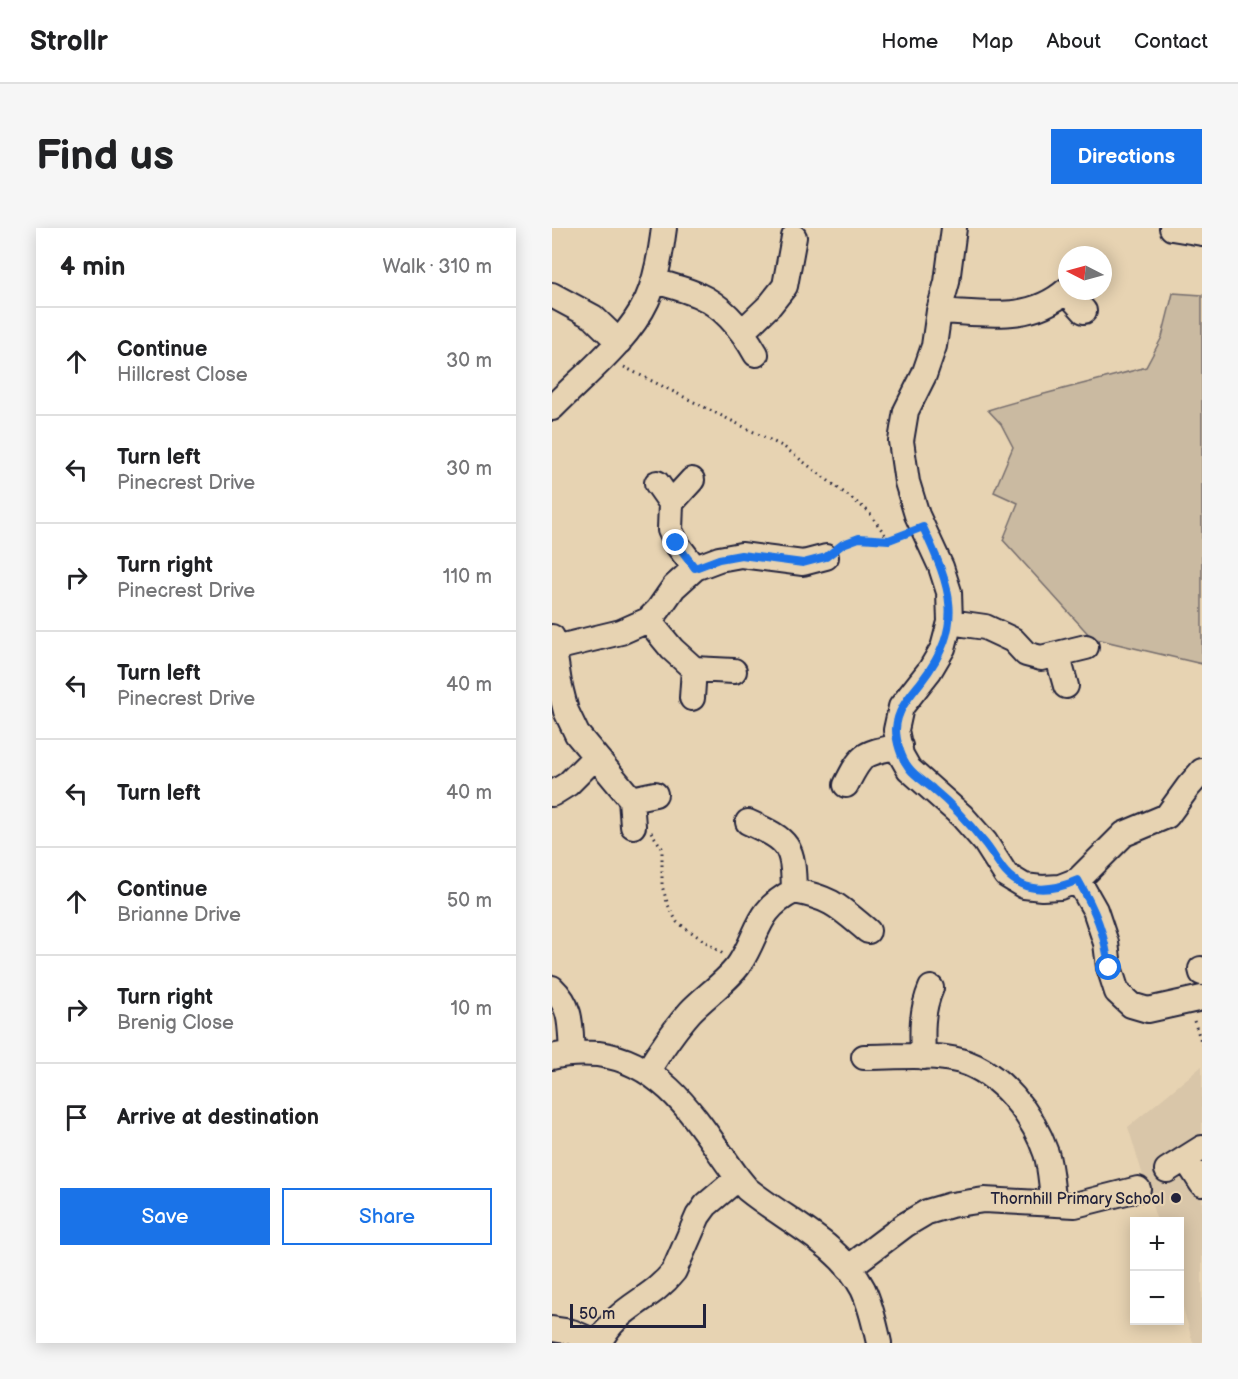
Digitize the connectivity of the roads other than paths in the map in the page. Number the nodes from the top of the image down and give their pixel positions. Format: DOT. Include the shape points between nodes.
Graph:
graph roads {
  1 [pos="664,228"];
  2 [pos="954,228"];
  3 [pos="1172,228"];
  4 [pos="1202,232"];
  5 [pos="794,237"];
  6 [pos="654,281"];
  7 [pos="552,295"];
  8 [pos="1058,298"];
  9 [pos="1075,300"];
  10 [pos="1084,310"];
  11 [pos="939,311"];
  12 [pos="743,331"];
  13 [pos="611,350"];
  14 [pos="756,354"];
  15 [pos="552,408"];
  16 [pos="692,480"];
  17 [pos="657,483"];
  18 [pos="671,503"];
  19 [pos="826,557"];
  20 [pos="695,568"];
  21 [pos="648,620"];
  22 [pos="950,622"];
  23 [pos="553,642"];
  24 [pos="1086,647"];
  25 [pos="1057,654"];
  26 [pos="694,669"];
  27 [pos="734,671"];
  28 [pos="1066,686"];
  29 [pos="692,698"];
  30 [pos="900,746"];
  31 [pos="595,757"];
  32 [pos="1202,771"];
  33 [pos="846,785"];
  34 [pos="552,794"];
  35 [pos="655,794"];
  36 [pos="631,799"];
  37 [pos="748,822"];
  38 [pos="633,826"];
  39 [pos="1078,880"];
  40 [pos="805,893"];
  41 [pos="868,931"];
  42 [pos="552,988"];
  43 [pos="931,988"];
  44 [pos="1202,998"];
  45 [pos="562,1055"];
  46 [pos="864,1057"];
  47 [pos="923,1057"];
  48 [pos="647,1072"];
  49 [pos="1185,1159"];
  50 [pos="738,1178"];
  51 [pos="1202,1184"];
  52 [pos="1138,1189"];
  53 [pos="1054,1203"];
  54 [pos="848,1268"];
  55 [pos="552,1329"];
  56 [pos="598,1343"];
  57 [pos="879,1343"];
  1 -- 6 [label="street"];
  2 -- 11 [label="street"];
  3 -- 4 [label="street"];
  5 -- 12 [label="street" via="785,286"];
  6 -- 12 [label="street" via="701,296"];
  6 -- 13 [label="street" via="638,316"];
  7 -- 13 [label="street" via="593,317"];
  8 -- 11 [label="street" via="1018,314"];
  9 -- 10 [label="street"];
  11 -- 22 [label="street" via="934,346 906,411 901,441 907,482 949,592"];
  12 -- 14 [label="street"];
  13 -- 15 [label="street"];
  16 -- 18 [label="street"];
  17 -- 18 [label="street"];
  18 -- 20 [label="street" via="670,530"];
  19 -- 20 [label="street" via="782,572 741,555"];
  20 -- 21 [label="street"];
  21 -- 23 [label="street" via="621,632"];
  21 -- 26 [label="street"];
  22 -- 25 [label="street" via="985,627 1012,640 1026,654 1041,658"];
  22 -- 30 [label="street" via="943,648 901,707 896,730"];
  23 -- 31 [label="street" via="566,711"];
  24 -- 25 [label="street"];
  25 -- 28 [label="street"];
  26 -- 27 [label="street"];
  26 -- 29 [label="street"];
  30 -- 33 [label="street" via="862,757"];
  30 -- 39 [label="street" via="909,769 962,816 1006,875 1024,886 1042,888 1060,888"];
  31 -- 34 [label="street"];
  31 -- 36 [label="street"];
  32 -- 39 [label="street" via="1167,816 1125,834"];
  35 -- 36 [label="street"];
  36 -- 38 [label="street"];
  37 -- 40 [label="street" via="778,837 789,848"];
  39 -- 44 [label="street" via="1095,910 1117,992 1131,1005 1148,1010"];
  40 -- 41 [label="street" via="834,903"];
  40 -- 48 [label="street" via="772,904 740,964 689,1013"];
  42 -- 45 [label="street" via="567,1006"];
  43 -- 47 [label="street" via="924,1004"];
  45 -- 48 [label="street" via="605,1055"];
  46 -- 47 [label="street"];
  47 -- 53 [label="street" via="975,1066 1013,1097 1032,1123 1047,1156"];
  48 -- 50 [label="street" via="682,1100"];
  49 -- 51 [label="street"];
  50 -- 54 [label="street"];
  50 -- 56 [label="street" via="698,1216 668,1279 622,1312"];
  52 -- 53 [label="street" via="1076,1205"];
  53 -- 54 [label="street" via="984,1200 927,1212"];
  54 -- 57 [label="street" via="869,1304"];
  55 -- 56 [label="street"];
}
